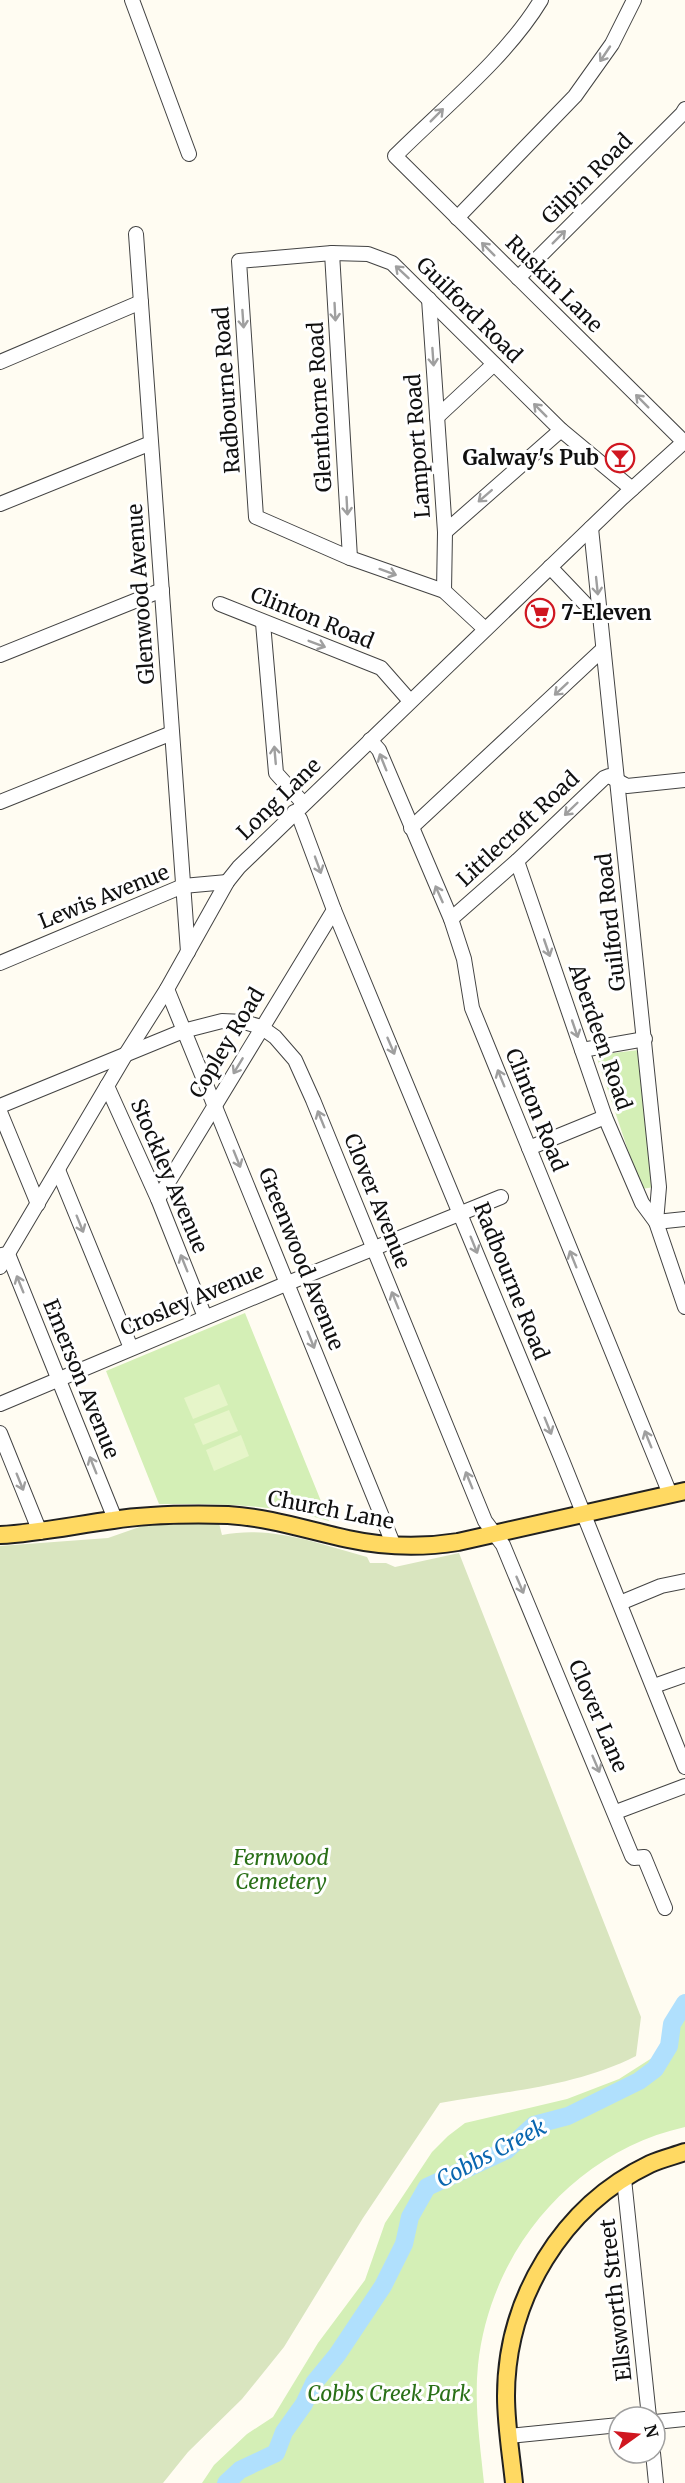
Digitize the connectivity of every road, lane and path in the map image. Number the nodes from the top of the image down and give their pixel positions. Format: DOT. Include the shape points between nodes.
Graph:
graph roads {
  1 [pos="132,0"];
  2 [pos="541,0"];
  3 [pos="634,0"];
  4 [pos="685,109"];
  5 [pos="189,154"];
  6 [pos="458,218"];
  7 [pos="136,234"];
  8 [pos="332,253"];
  9 [pos="239,261"];
  10 [pos="518,278"];
  11 [pos="429,299"];
  12 [pos="141,302"];
  13 [pos="0,362"];
  14 [pos="494,364"];
  15 [pos="437,417"];
  16 [pos="561,430"];
  17 [pos="684,441"];
  18 [pos="151,443"];
  19 [pos="632,489"];
  20 [pos="0,504"];
  21 [pos="591,528"];
  22 [pos="445,532"];
  23 [pos="350,558"];
  24 [pos="550,567"];
  25 [pos="162,590"];
  26 [pos="444,591"];
  27 [pos="220,604"];
  28 [pos="600,618"];
  29 [pos="263,623"];
  30 [pos="485,629"];
  31 [pos="603,649"];
  32 [pos="0,655"];
  33 [pos="410,701"];
  34 [pos="172,733"];
  35 [pos="370,740"];
  36 [pos="616,778"];
  37 [pos="685,780"];
  38 [pos="0,802"];
  39 [pos="299,808"];
  40 [pos="411,828"];
  41 [pos="517,861"];
  42 [pos="227,882"];
  43 [pos="183,886"];
  44 [pos="334,910"];
  45 [pos="451,919"];
  46 [pos="188,952"];
  47 [pos="0,963"];
  48 [pos="167,989"];
  49 [pos="261,1027"];
  50 [pos="183,1031"];
  51 [pos="645,1039"];
  52 [pos="582,1050"];
  53 [pos="126,1054"];
  54 [pos="107,1086"];
  55 [pos="215,1105"];
  56 [pos="0,1106"];
  57 [pos="0,1112"];
  58 [pos="605,1117"];
  59 [pos="529,1148"];
  60 [pos="58,1170"];
  61 [pos="501,1197"];
  62 [pos="158,1199"];
  63 [pos="38,1204"];
  64 [pos="460,1213"];
  65 [pos="685,1219"];
  66 [pos="656,1222"];
  67 [pos="374,1248"];
  68 [pos="4,1255"];
  69 [pos="0,1267"];
  70 [pos="288,1283"];
  71 [pos="685,1307"];
  72 [pos="205,1317"];
  73 [pos="131,1348"];
  74 [pos="58,1379"];
  75 [pos="0,1404"];
  76 [pos="0,1433"];
  77 [pos="677,1492"];
  78 [pos="583,1514"];
  79 [pos="115,1519"];
  80 [pos="40,1532"];
  81 [pos="494,1533"];
  82 [pos="0,1535"];
  83 [pos="394,1546"];
  84 [pos="685,1581"];
  85 [pos="620,1603"];
  86 [pos="685,1675"];
  87 [pos="654,1686"];
  88 [pos="685,1767"];
  89 [pos="685,1786"];
  90 [pos="616,1812"];
  91 [pos="665,1908"];
  92 [pos="685,2152"];
  93 [pos="624,2179"];
  94 [pos="648,2405"];
  95 [pos="685,2419"];
  96 [pos="667,2421"];
  97 [pos="607,2426"];
  98 [pos="509,2436"];
  99 [pos="654,2465"];
  100 [pos="514,2483"];
  101 [pos="656,2483"];
  1 -- 5 [label="street"];
  6 -- 2 [label="street, Ruskin Lane, one-way" via="395,156 526,25"];
  3 -- 6 [label="street, one-way" via="612,44 575,96"];
  10 -- 4 [label="street, Gilpin Road, one-way"];
  10 -- 6 [label="street, Ruskin Lane, one-way"];
  7 -- 12 [label="street, Glenwood Avenue"];
  8 -- 9 [label="street, Guilford Road"];
  11 -- 8 [label="street, Guilford Road, one-way" via="392,262 368,254"];
  8 -- 23 [label="street, Glenthorne Road, one-way"];
  9 -- 23 [label="street, Radbourne Road, one-way" via="256,517"];
  17 -- 10 [label="street, Ruskin Lane, one-way"];
  11 -- 14 [label="street, Guilford Road"];
  11 -- 15 [label="street, Lamport Road, one-way"];
  12 -- 13 [label="street"];
  12 -- 18 [label="street, Glenwood Avenue"];
  14 -- 15 [label="street"];
  16 -- 14 [label="street, Guilford Road, one-way"];
  15 -- 22 [label="street, Lamport Road"];
  16 -- 19 [label="street, Guilford Road"];
  16 -- 22 [label="street, one-way"];
  17 -- 19 [label="street, Long Lane"];
  18 -- 20 [label="street"];
  18 -- 25 [label="street, Glenwood Avenue"];
  19 -- 21 [label="street, Long Lane"];
  21 -- 24 [label="street, Long Lane"];
  21 -- 28 [label="street, Guilford Road, one-way"];
  22 -- 26 [label="street, Lamport Road"];
  23 -- 26 [label="street, one-way"];
  24 -- 28 [label="street"];
  24 -- 30 [label="street, Long Lane"];
  25 -- 32 [label="street"];
  25 -- 34 [label="street, Glenwood Avenue"];
  26 -- 30 [label="street"];
  27 -- 29 [label="street, Clinton Road"];
  28 -- 31 [label="street, Guilford Road"];
  29 -- 33 [label="street, Clinton Road, one-way" via="381,668"];
  39 -- 29 [label="street, Radbourne Road, one-way" via="276,773"];
  30 -- 33 [label="street, Long Lane"];
  31 -- 36 [label="street, Guilford Road"];
  31 -- 40 [label="street, one-way"];
  33 -- 35 [label="street, Long Lane"];
  34 -- 38 [label="street"];
  34 -- 43 [label="street, Glenwood Avenue"];
  35 -- 39 [label="street, Long Lane"];
  40 -- 35 [label="street, Clinton Road, one-way" via="379,750"];
  36 -- 37 [label="street" via="627,786"];
  36 -- 41 [label="street, Littlecroft Road, one-way" via="604,778"];
  36 -- 51 [label="street, Guilford Road"];
  39 -- 42 [label="street, Long Lane"];
  39 -- 44 [label="street, Radbourne Road, one-way"];
  45 -- 40 [label="street, Clinton Road, one-way"];
  41 -- 45 [label="street, Littlecroft Road"];
  41 -- 52 [label="street, Aberdeen Road, one-way"];
  42 -- 43 [label="street, Lewis Avenue"];
  42 -- 46 [label="street, Long Lane"];
  43 -- 46 [label="street, Glenwood Avenue"];
  43 -- 47 [label="street, Lewis Avenue"];
  44 -- 49 [label="street, Copley Road"];
  44 -- 64 [label="street, Radbourne Road, one-way"];
  59 -- 45 [label="street, Clinton Road, one-way" via="472,1008 464,959"];
  46 -- 48 [label="street, Long Lane"];
  48 -- 50 [label="street, Greenwood Avenue"];
  48 -- 53 [label="street, Long Lane"];
  49 -- 50 [label="street, Clover Avenue" via="222,1021"];
  49 -- 55 [label="street, Copley Road, one-way"];
  67 -- 49 [label="street, Clover Avenue, one-way" via="303,1076 289,1052"];
  50 -- 53 [label="street, Clover Avenue"];
  50 -- 55 [label="street, Greenwood Avenue"];
  51 -- 52 [label="street"];
  51 -- 66 [label="street, Guilford Road" via="659,1187"];
  52 -- 58 [label="street, Aberdeen Road"];
  53 -- 54 [label="street, Long Lane"];
  53 -- 56 [label="street, Clover Avenue"];
  54 -- 60 [label="street, Long Lane"];
  54 -- 62 [label="street, Stockley Avenue"];
  55 -- 62 [label="street, Copley Road"];
  55 -- 70 [label="street, Greenwood Avenue, one-way"];
  57 -- 63 [label="street"];
  58 -- 59 [label="street"];
  58 -- 66 [label="street, Aberdeen Road" via="642,1203"];
  77 -- 59 [label="street, Clinton Road, one-way"];
  60 -- 63 [label="street, Long Lane"];
  60 -- 73 [label="street, one-way"];
  61 -- 64 [label="street, Crosley Avenue"];
  72 -- 62 [label="street, Stockley Avenue, one-way"];
  63 -- 68 [label="street, Long Lane"];
  64 -- 67 [label="street, Crosley Avenue"];
  64 -- 78 [label="street, Radbourne Road, one-way"];
  65 -- 66 [label="street"];
  66 -- 71 [label="street, Guilford Road"];
  67 -- 70 [label="street, Crosley Avenue"];
  81 -- 67 [label="street, Clover Avenue, one-way" via="485,1521"];
  68 -- 69 [label="street, Long Lane"];
  74 -- 68 [label="street, Emerson Avenue, one-way"];
  70 -- 72 [label="street, Crosley Avenue"];
  70 -- 83 [label="street, Greenwood Avenue, one-way"];
  72 -- 73 [label="street, Crosley Avenue"];
  73 -- 74 [label="street, Crosley Avenue"];
  74 -- 75 [label="street, Crosley Avenue"];
  79 -- 74 [label="street, Emerson Avenue, one-way"];
  76 -- 80 [label="street, one-way"];
  77 -- 78 [label="main road, Church Lane"];
  78 -- 81 [label="main road, Church Lane"];
  78 -- 85 [label="street, Radbourne Road"];
  79 -- 80 [label="main road, Church Lane"];
  79 -- 83 [label="main road, Church Lane" via="166,1515 267,1518 350,1540"];
  80 -- 82 [label="main road, Church Lane"];
  81 -- 83 [label="main road, Church Lane" via="425,1547"];
  81 -- 90 [label="street, Clover Lane, one-way" via="503,1545"];
  84 -- 85 [label="street"];
  85 -- 87 [label="street, Radbourne Road"];
  86 -- 87 [label="street"];
  87 -- 88 [label="street, Radbourne Road"];
  89 -- 90 [label="street"];
  90 -- 91 [label="street, Clover Lane" via="632,1856 644,1857"];
  92 -- 93 [label="main road"];
  93 -- 94 [label="street, Ellsworth Street"];
  93 -- 98 [label="main road" via="565,2232 546,2255 528,2289 511,2341 506,2397"];
  95 -- 96 [label="street"];
  97 -- 98 [label="street"];
  98 -- 100 [label="main road"];
  99 -- 101 [label="street"];
}
